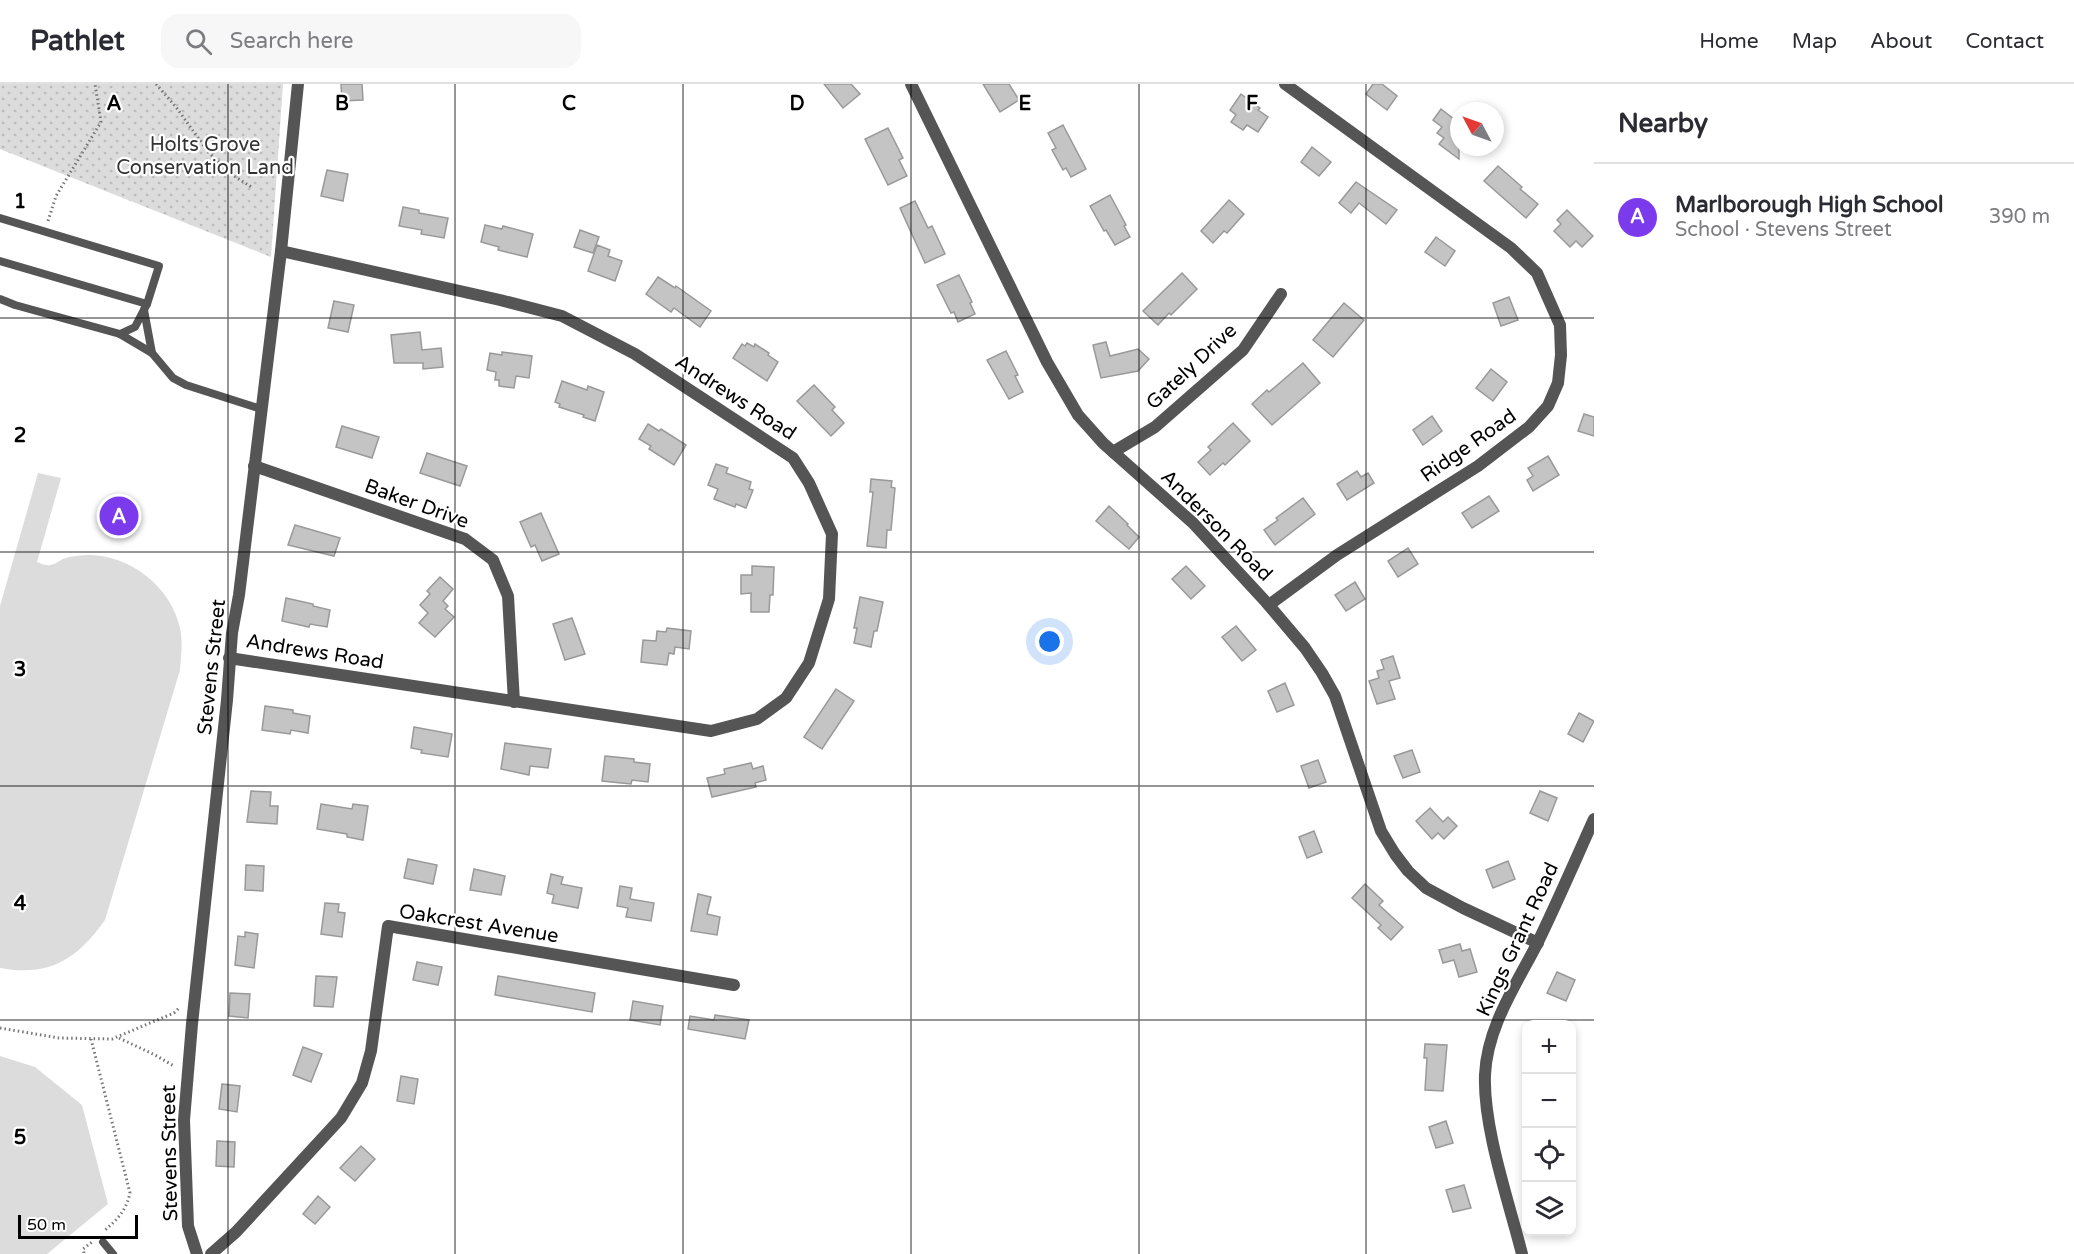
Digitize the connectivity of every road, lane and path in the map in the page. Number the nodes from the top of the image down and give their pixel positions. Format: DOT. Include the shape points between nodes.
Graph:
graph roads {
  1 [pos="94,84"];
  2 [pos="156,84"];
  3 [pos="298,84"];
  4 [pos="911,84"];
  5 [pos="1285,84"];
  6 [pos="253,188"];
  7 [pos="0,218"];
  8 [pos="45,232"];
  9 [pos="281,251"];
  10 [pos="0,261"];
  11 [pos="1281,294"];
  12 [pos="0,299"];
  13 [pos="146,307"];
  14 [pos="120,334"];
  15 [pos="152,353"];
  16 [pos="261,409"];
  17 [pos="1113,452"];
  18 [pos="254,466"];
  19 [pos="1269,605"];
  20 [pos="229,658"];
  21 [pos="514,702"];
  22 [pos="1594,819"];
  23 [pos="1538,943"];
  24 [pos="734,985"];
  25 [pos="181,1006"];
  26 [pos="0,1028"];
  27 [pos="117,1037"];
  28 [pos="91,1039"];
  29 [pos="176,1068"];
  30 [pos="102,1238"];
  31 [pos="92,1242"];
  32 [pos="84,1253"];
  33 [pos="113,1254"];
  34 [pos="197,1254"];
  35 [pos="211,1254"];
  36 [pos="1522,1254"];
  1 -- 8 [label="path" via="101,122 56,196"];
  2 -- 6 [label="path" via="208,153"];
  3 -- 9 [label="street, Stevens Street"];
  4 -- 17 [label="street, Anderson Road" via="1047,362 1078,415"];
  5 -- 19 [label="street, Ridge Road" via="1511,248 1537,273 1560,325 1561,355 1558,383 1548,406 1528,427 1478,466 1337,555"];
  7 -- 8 [label="lane"];
  8 -- 13 [label="lane" via="159,266"];
  9 -- 16 [label="street, Stevens Street"];
  9 -- 21 [label="street, Andrews Road" via="562,316 636,354 793,458 809,483 832,534 829,598 809,663 786,698 757,719 711,731"];
  10 -- 13 [label="lane"];
  11 -- 17 [label="street, Gately Drive" via="1243,350 1155,427"];
  12 -- 14 [label="lane"];
  13 -- 14 [label="lane" via="135,327"];
  13 -- 15 [label="lane"];
  14 -- 15 [label="lane"];
  15 -- 16 [label="lane" via="173,378 186,386"];
  16 -- 18 [label="street, Stevens Street"];
  17 -- 19 [label="street, Anderson Road" via="1193,523"];
  18 -- 20 [label="street, Stevens Street"];
  18 -- 21 [label="street, Baker Drive" via="465,539 492,560 508,596"];
  19 -- 23 [label="street, Anderson Road" via="1305,648 1335,696 1381,831 1408,871 1426,888"];
  20 -- 21 [label="street, Andrews Road"];
  20 -- 34 [label="street, Stevens Street" via="184,1120 188,1226"];
  22 -- 23 [label="street, Kings Grant Road"];
  23 -- 36 [label="street, Kings Grant Road" via="1506,1003 1492,1038 1485,1074 1493,1140"];
  24 -- 35 [label="street, Oakcrest Avenue" via="388,926 362,1083 341,1118"];
  25 -- 27 [label="path" via="174,1013"];
  26 -- 28 [label="path"];
  27 -- 28 [label="path"];
  27 -- 29 [label="path"];
  28 -- 30 [label="path" via="130,1194 127,1205"];
  30 -- 33 [label="lane"];
  31 -- 32 [label="path"];
}
